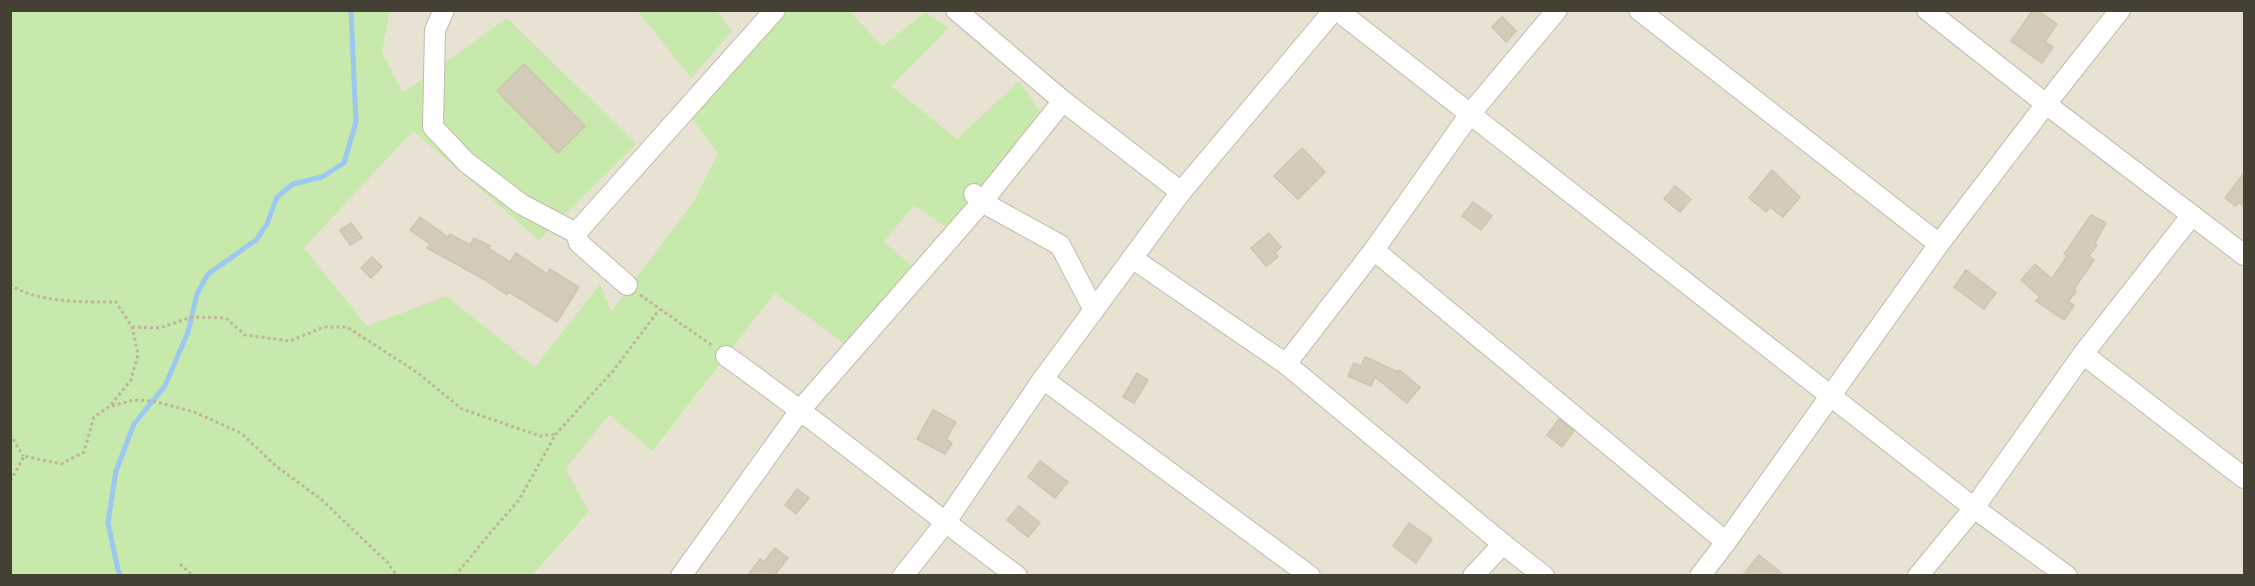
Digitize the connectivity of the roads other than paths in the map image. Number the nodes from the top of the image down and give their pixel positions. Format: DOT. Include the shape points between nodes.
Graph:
graph roads {
  1 [pos="444,10"];
  2 [pos="775,10"];
  3 [pos="956,10"];
  4 [pos="1336,10"];
  5 [pos="1557,10"];
  6 [pos="1639,10"];
  7 [pos="1927,10"];
  8 [pos="2120,10"];
  9 [pos="1063,101"];
  10 [pos="2046,104"];
  11 [pos="1470,114"];
  12 [pos="1181,192"];
  13 [pos="977,197"];
  14 [pos="2192,215"];
  15 [pos="576,233"];
  16 [pos="1939,244"];
  17 [pos="1374,250"];
  18 [pos="2244,255"];
  19 [pos="1132,258"];
  20 [pos="627,285"];
  21 [pos="1094,310"];
  22 [pos="2083,354"];
  23 [pos="726,356"];
  24 [pos="1286,364"];
  25 [pos="1043,379"];
  26 [pos="1831,396"];
  27 [pos="801,409"];
  28 [pos="2244,478"];
  29 [pos="1974,508"];
  30 [pos="945,523"];
  31 [pos="1726,542"];
  32 [pos="1503,544"];
  33 [pos="681,576"];
  34 [pos="903,576"];
  35 [pos="1017,576"];
  36 [pos="1310,576"];
  37 [pos="1473,576"];
  38 [pos="1544,576"];
  39 [pos="1700,576"];
  40 [pos="1918,576"];
  41 [pos="2067,576"];
  1 -- 15 [label="street" via="435,30 433,127 466,162 521,204"];
  2 -- 15 [label="street"];
  3 -- 9 [label="street"];
  4 -- 11 [label="street"];
  4 -- 12 [label="street"];
  5 -- 11 [label="street"];
  6 -- 16 [label="street"];
  7 -- 10 [label="street"];
  8 -- 10 [label="street"];
  9 -- 12 [label="street"];
  9 -- 13 [label="street"];
  10 -- 14 [label="street"];
  10 -- 16 [label="street"];
  11 -- 17 [label="street"];
  11 -- 26 [label="street"];
  12 -- 19 [label="street"];
  13 -- 21 [label="street" via="1060,245"];
  13 -- 27 [label="street"];
  14 -- 18 [label="street"];
  14 -- 22 [label="street"];
  15 -- 20 [label="street" via="579,243"];
  16 -- 26 [label="street"];
  17 -- 24 [label="street"];
  17 -- 31 [label="street"];
  19 -- 21 [label="street"];
  19 -- 24 [label="street"];
  21 -- 25 [label="street"];
  22 -- 28 [label="street"];
  22 -- 29 [label="street"];
  23 -- 27 [label="street"];
  24 -- 32 [label="street"];
  25 -- 30 [label="street"];
  25 -- 36 [label="street"];
  26 -- 29 [label="street"];
  26 -- 31 [label="street"];
  27 -- 30 [label="street"];
  27 -- 33 [label="street"];
  29 -- 40 [label="street"];
  29 -- 41 [label="street"];
  30 -- 34 [label="street"];
  30 -- 35 [label="street"];
  31 -- 39 [label="street"];
  32 -- 37 [label="street"];
  32 -- 38 [label="street"];
}
